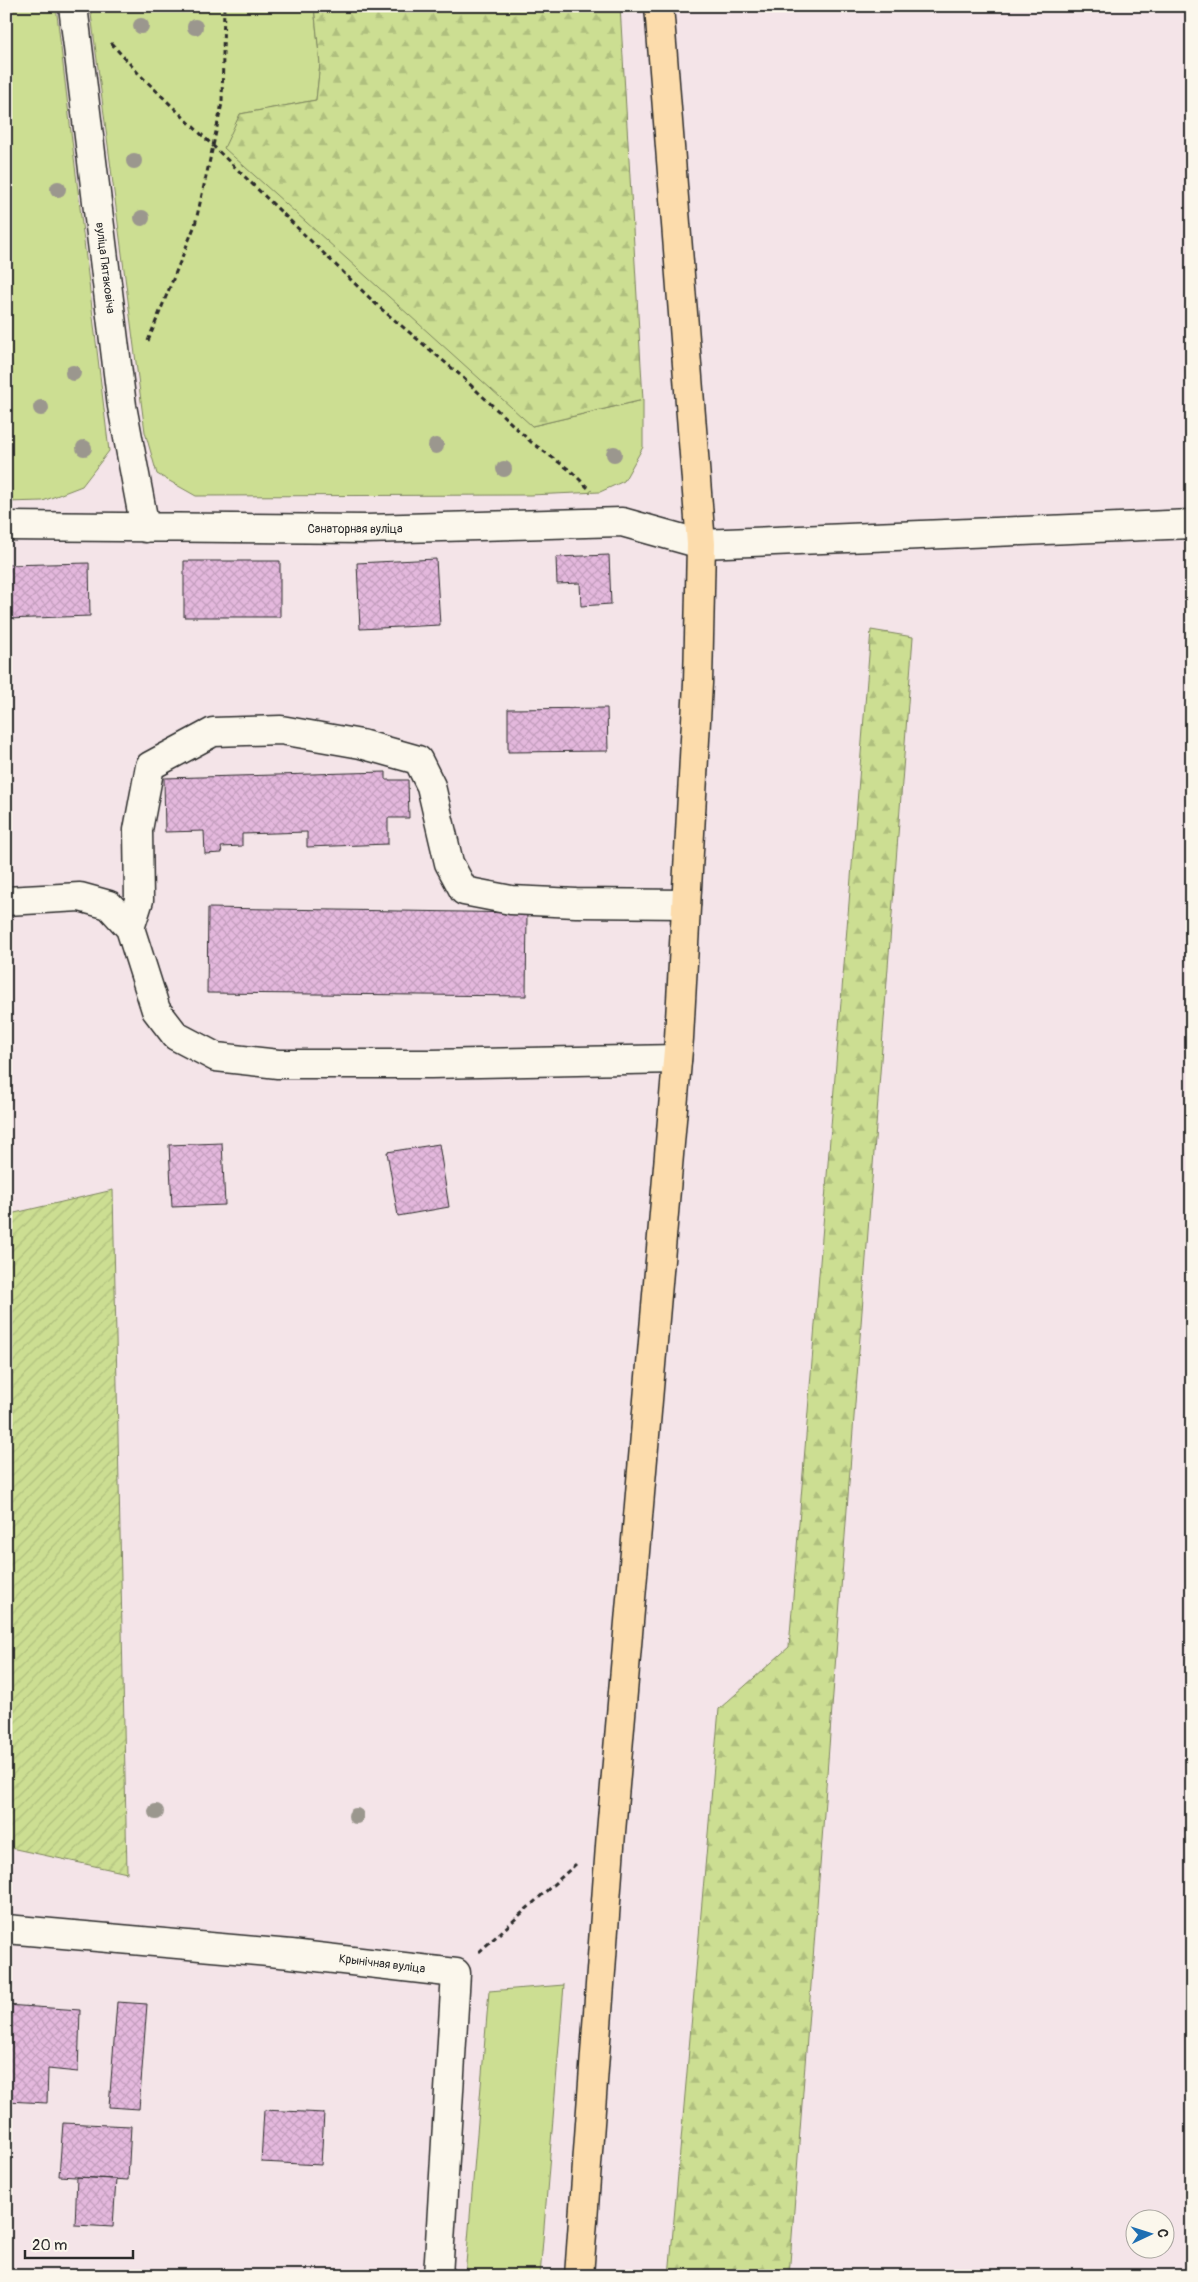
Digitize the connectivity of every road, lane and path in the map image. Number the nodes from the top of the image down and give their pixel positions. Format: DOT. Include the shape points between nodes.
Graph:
graph roads {
  1 [pos="73,6"];
  2 [pos="224,6"];
  3 [pos="659,6"];
  4 [pos="108,40"];
  5 [pos="213,146"];
  6 [pos="146,345"];
  7 [pos="622,522"];
  8 [pos="1192,524"];
  9 [pos="6,526"];
  10 [pos="145,528"];
  11 [pos="701,544"];
  12 [pos="6,901"];
  13 [pos="686,904"];
  14 [pos="130,928"];
  15 [pos="677,1059"];
  16 [pos="611,1832"];
  17 [pos="6,1929"];
  18 [pos="456,1973"];
  19 [pos="438,2276"];
  20 [pos="579,2276"];
  1 -- 10 [label="street, вуліца Пятаковіча" via="122,406"];
  2 -- 5 [label="path" via="222,103"];
  3 -- 11 [label="main road"];
  4 -- 5 [label="path"];
  5 -- 6 [label="path" via="195,225"];
  5 -- 7 [label="path" via="379,307 459,374 531,442 571,471"];
  7 -- 10 [label="street, Санаторная вуліца" via="366,529"];
  7 -- 11 [label="street, Санаторная вуліца"];
  8 -- 11 [label="street, Санаторная вуліца"];
  9 -- 10 [label="street, Санаторная вуліца"];
  11 -- 13 [label="main road" via="698,683"];
  12 -- 14 [label="street" via="80,897 110,905"];
  13 -- 14 [label="street" via="511,900 464,891 449,863 432,786 418,760 361,744 281,730 214,732 150,766 138,830 139,900"];
  13 -- 15 [label="main road"];
  14 -- 15 [label="street" via="156,1010 176,1036 216,1057 278,1064"];
  15 -- 16 [label="main road"];
  16 -- 18 [label="path"];
  16 -- 20 [label="main road"];
  17 -- 18 [label="street, Крынічная вуліца" via="290,1954"];
  18 -- 19 [label="street"];
}
